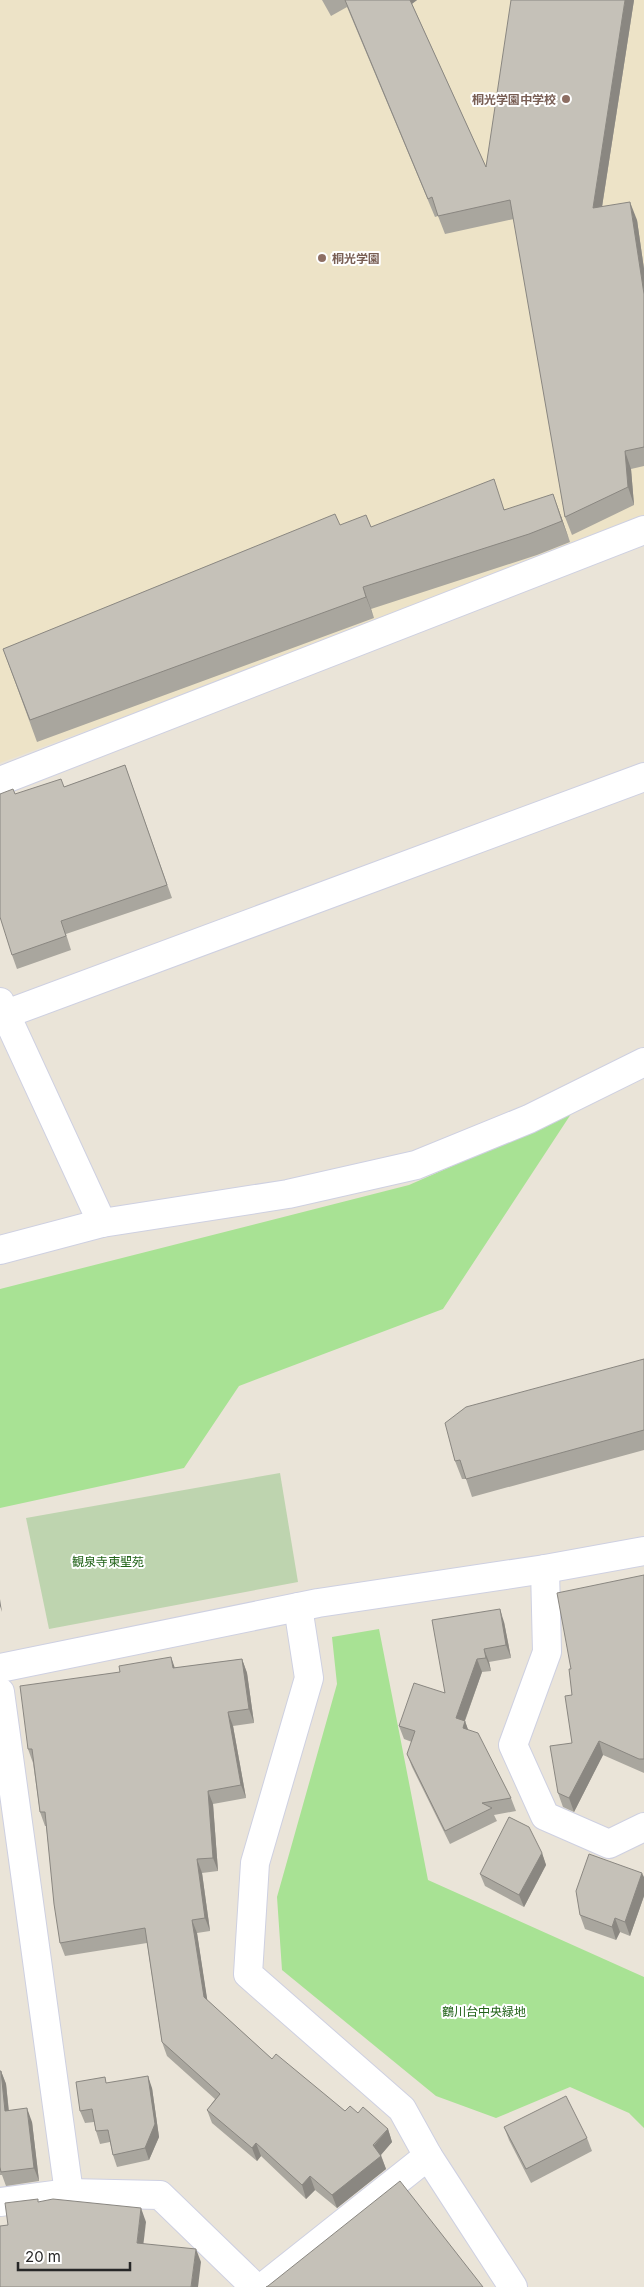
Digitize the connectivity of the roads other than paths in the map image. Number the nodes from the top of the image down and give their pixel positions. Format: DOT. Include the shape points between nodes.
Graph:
graph roads {
  1 [pos="644,530"];
  2 [pos="644,777"];
  3 [pos="0,781"];
  4 [pos="3,1008"];
  5 [pos="644,1062"];
  6 [pos="102,1223"];
  7 [pos="0,1250"];
  8 [pos="644,1551"];
  9 [pos="545,1569"];
  10 [pos="298,1607"];
  11 [pos="0,1668"];
  12 [pos="0,1692"];
  13 [pos="644,1827"];
  14 [pos="428,2156"];
  15 [pos="69,2193"];
  16 [pos="0,2202"];
  17 [pos="255,2287"];
  18 [pos="263,2287"];
  19 [pos="513,2287"];
  1 -- 3 [label="street"];
  2 -- 4 [label="street"];
  4 -- 6 [label="street"];
  5 -- 6 [label="street" via="529,1119 416,1165 288,1194"];
  6 -- 7 [label="street"];
  8 -- 9 [label="street"];
  9 -- 10 [label="street"];
  9 -- 13 [label="street" via="547,1652 513,1745 545,1816 609,1844"];
  10 -- 11 [label="street"];
  10 -- 14 [label="street" via="309,1678 255,1863 248,1974 402,2109"];
  12 -- 15 [label="street"];
  14 -- 18 [label="street"];
  14 -- 19 [label="street"];
  15 -- 16 [label="street"];
  15 -- 17 [label="street" via="160,2195"];
}
